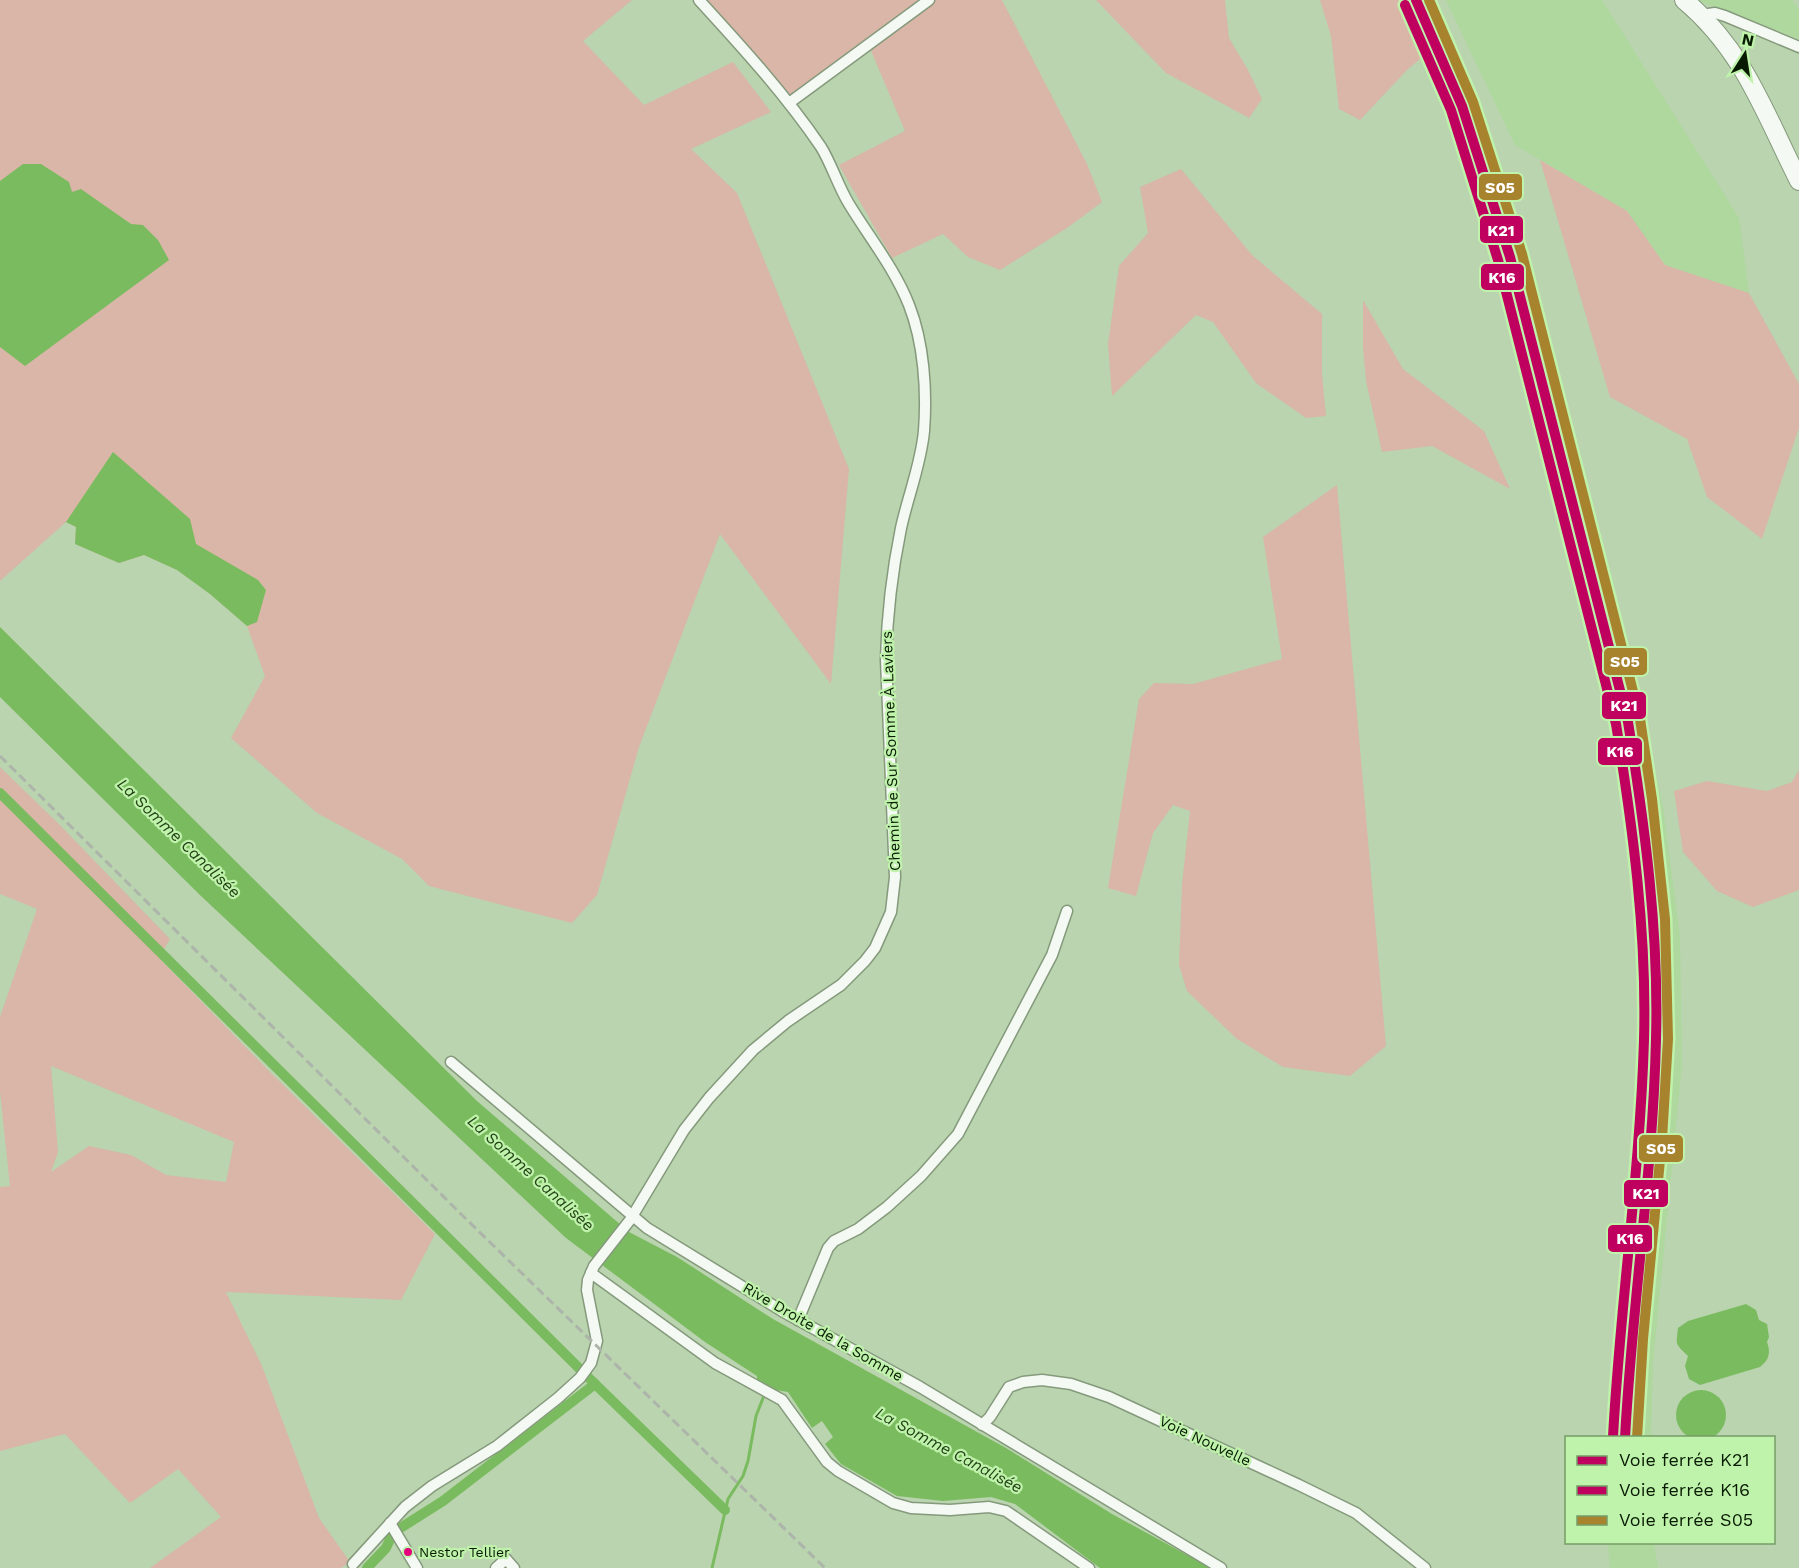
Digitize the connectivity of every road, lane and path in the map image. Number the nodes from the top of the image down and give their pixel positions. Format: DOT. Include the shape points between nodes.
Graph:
graph roads {
  1 [pos="699,0"];
  2 [pos="929,0"];
  3 [pos="1684,0"];
  4 [pos="1735,21"];
  5 [pos="1708,22"];
  6 [pos="1799,47"];
  7 [pos="789,103"];
  8 [pos="1799,181"];
  9 [pos="1067,911"];
  10 [pos="451,1062"];
  11 [pos="631,1218"];
  12 [pos="592,1270"];
  13 [pos="798,1320"];
  14 [pos="982,1425"];
  15 [pos="390,1523"];
  16 [pos="353,1564"];
  17 [pos="417,1568"];
  18 [pos="496,1568"];
  19 [pos="514,1568"];
  20 [pos="1089,1568"];
  21 [pos="1221,1568"];
  22 [pos="1425,1568"];
  1 -- 7 [label="street, Chemin de Sur Somme À Laviers"];
  2 -- 7 [label="street"];
  3 -- 5 [label="main road"];
  4 -- 5 [label="street"];
  4 -- 5 [label="street" via="1715,13"];
  4 -- 6 [label="street"];
  5 -- 8 [label="main road" via="1751,81"];
  7 -- 11 [label="street, Chemin de Sur Somme À Laviers" via="821,147 846,200 898,283 909,305 920,349 924,432 901,529 889,599 885,659 895,892 885,928 861,967 753,1050 731,1074 695,1114"];
  9 -- 13 [label="street" via="1052,955 958,1134 887,1207 834,1241"];
  10 -- 11 [label="street, Rive Droite de la Somme"];
  11 -- 12 [label="street, Chemin de Sur Somme À Laviers"];
  11 -- 13 [label="street, Rive Droite de la Somme"];
  12 -- 15 [label="street" via="587,1296 597,1341 594,1357 580,1378 497,1446 432,1486"];
  12 -- 20 [label="street" via="715,1363 782,1400 827,1462 838,1471 893,1503 922,1510 1006,1511"];
  13 -- 14 [label="street, Rive Droite de la Somme"];
  14 -- 21 [label="street, Rive Droite de la Somme"];
  14 -- 22 [label="street, Voie Nouvelle" via="1009,1387 1042,1380 1071,1384 1109,1397 1356,1513"];
  15 -- 16 [label="street"];
  15 -- 17 [label="street"];
  18 -- 19 [label="street" via="506,1559"];
}
